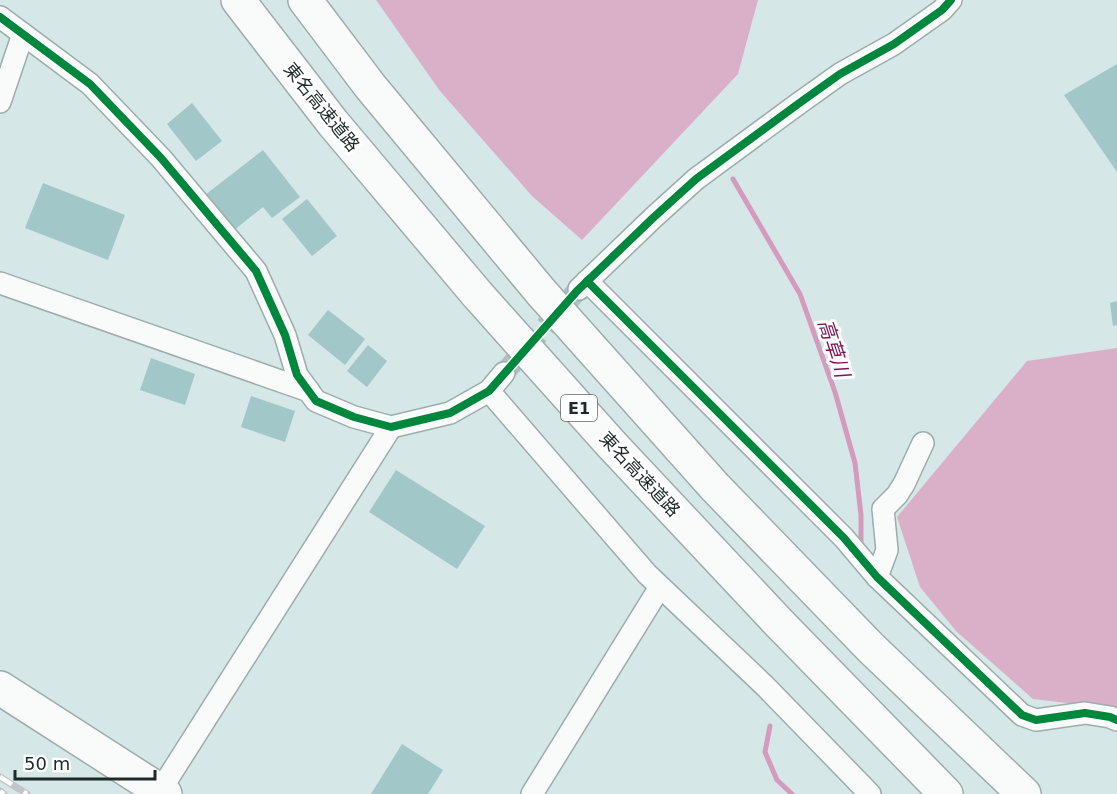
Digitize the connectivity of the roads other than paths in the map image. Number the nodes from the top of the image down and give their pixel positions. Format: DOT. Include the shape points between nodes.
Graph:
graph roads {
  1 [pos="238,0"];
  2 [pos="305,0"];
  3 [pos="951,0"];
  4 [pos="0,17"];
  5 [pos="22,34"];
  6 [pos="0,102"];
  7 [pos="0,283"];
  8 [pos="504,373"];
  9 [pos="309,391"];
  10 [pos="489,391"];
  11 [pos="391,427"];
  12 [pos="923,443"];
  13 [pos="877,577"];
  14 [pos="660,587"];
  15 [pos="0,688"];
  16 [pos="0,716"];
  17 [pos="1117,720"];
  18 [pos="1017,787"];
  19 [pos="161,793"];
  20 [pos="122,794"];
  21 [pos="532,794"];
  22 [pos="870,794"];
  23 [pos="946,794"];
  1 -- 23 [label="highway, 東名高速道路 / E1" via="333,123 492,312 772,616"];
  2 -- 18 [label="highway, E1" via="370,86 534,283 715,487 871,648"];
  3 -- 13 [label="street" via="894,44 840,74 696,179 582,286 844,538"];
  4 -- 5 [label="street"];
  5 -- 6 [label="street"];
  5 -- 9 [label="street" via="90,84 161,159 256,271 285,335 297,375"];
  7 -- 9 [label="street"];
  8 -- 10 [label="street"];
  9 -- 11 [label="street" via="316,401"];
  10 -- 11 [label="street" via="450,413"];
  10 -- 14 [label="street"];
  11 -- 19 [label="street"];
  12 -- 13 [label="street" via="904,484 883,510 887,550"];
  13 -- 17 [label="street" via="1022,715 1036,720 1085,713"];
  14 -- 21 [label="street"];
  14 -- 22 [label="street" via="766,687"];
  15 -- 19 [label="highway"];
  16 -- 20 [label="highway"];
}
